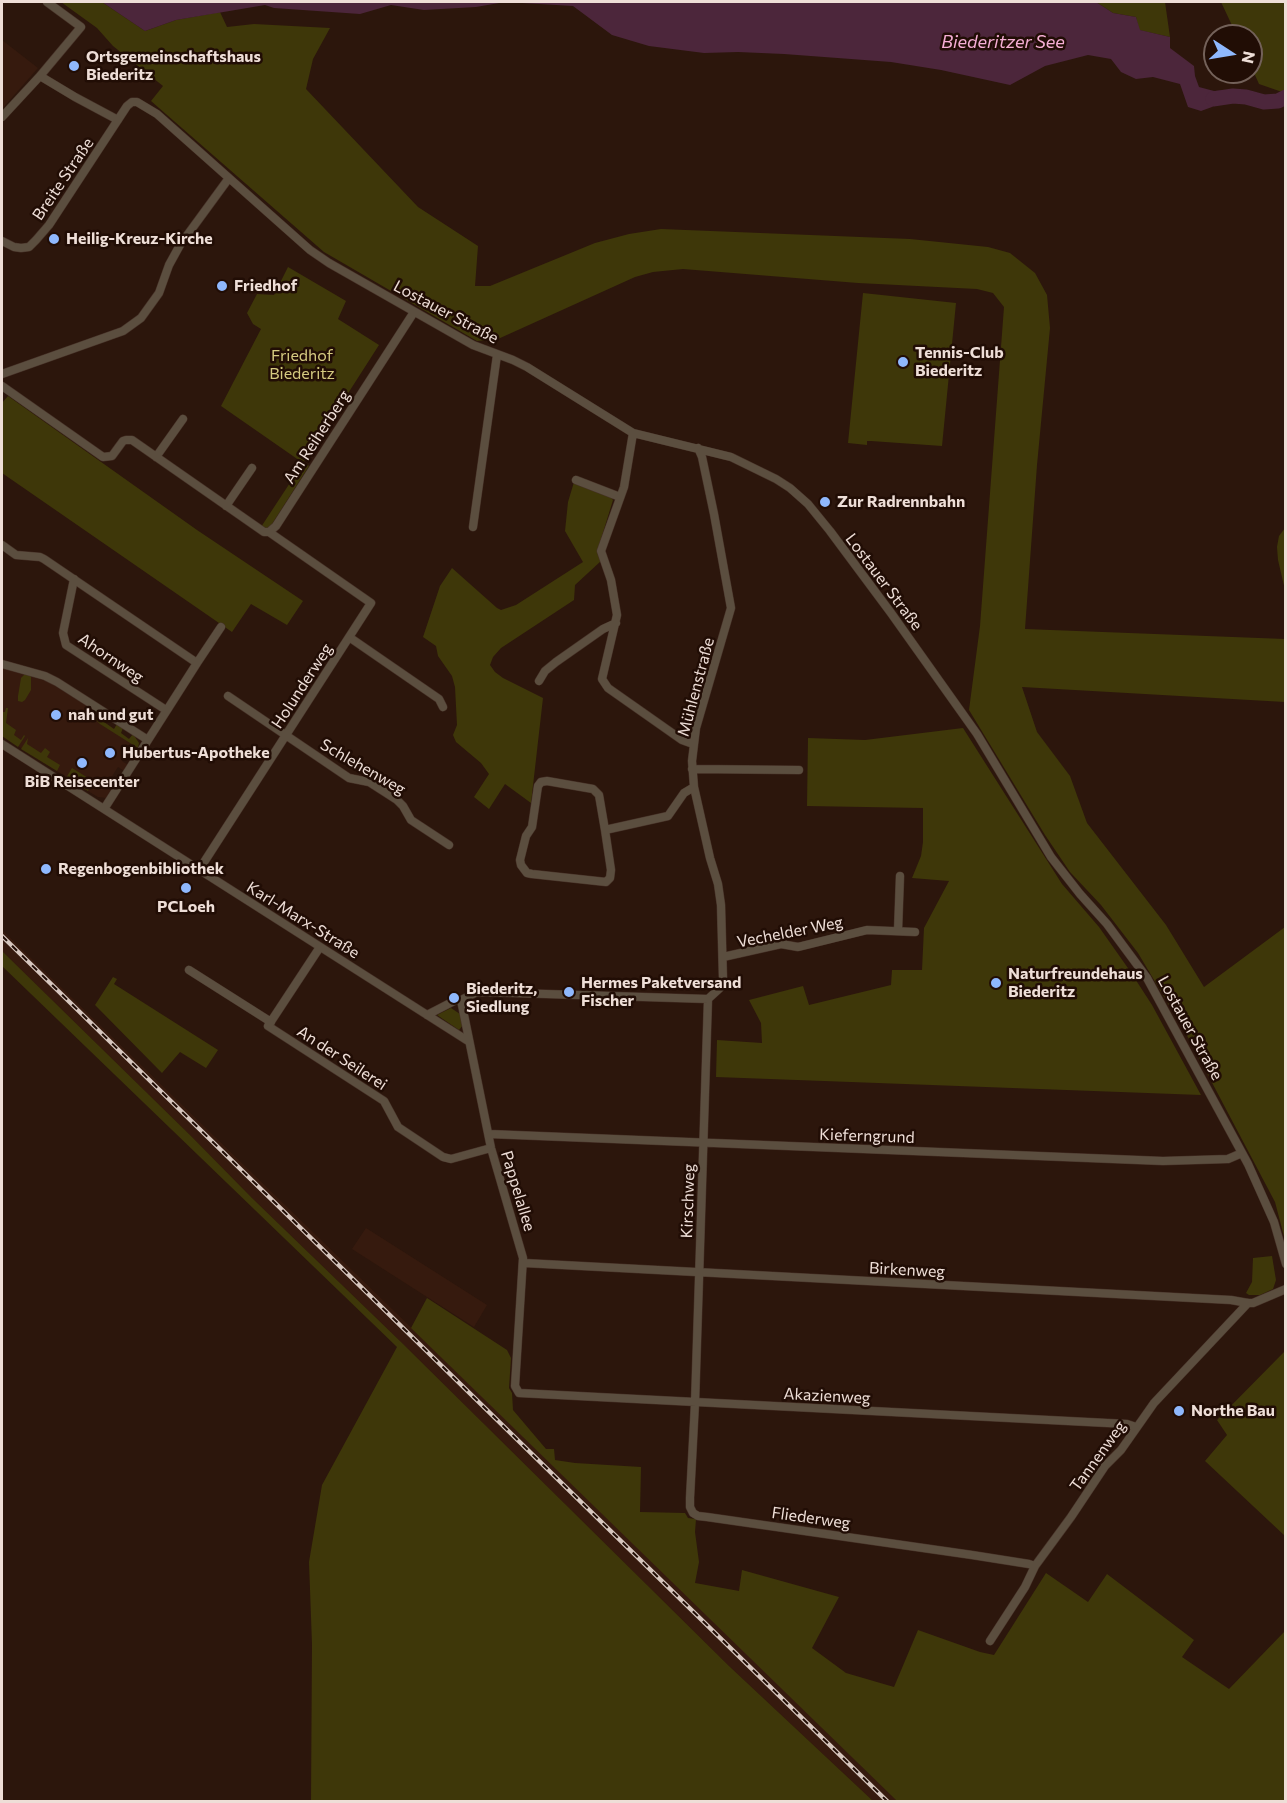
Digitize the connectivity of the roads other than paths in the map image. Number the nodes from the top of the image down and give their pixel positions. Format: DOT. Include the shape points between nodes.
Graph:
graph roads {
  1 [pos="47,2"];
  2 [pos="40,76"];
  3 [pos="134,102"];
  4 [pos="2,117"];
  5 [pos="118,120"];
  6 [pos="229,178"];
  7 [pos="2,241"];
  8 [pos="414,312"];
  9 [pos="497,355"];
  10 [pos="2,374"];
  11 [pos="2,386"];
  12 [pos="183,419"];
  13 [pos="633,434"];
  14 [pos="698,448"];
  15 [pos="156,457"];
  16 [pos="252,468"];
  17 [pos="576,480"];
  18 [pos="620,497"];
  19 [pos="226,506"];
  20 [pos="473,527"];
  21 [pos="269,532"];
  22 [pos="2,545"];
  23 [pos="74,579"];
  24 [pos="616,623"];
  25 [pos="221,627"];
  26 [pos="350,637"];
  27 [pos="197,663"];
  28 [pos="2,664"];
  29 [pos="539,681"];
  30 [pos="228,696"];
  31 [pos="443,707"];
  32 [pos="166,710"];
  33 [pos="286,735"];
  34 [pos="148,740"];
  35 [pos="2,744"];
  36 [pos="693,744"];
  37 [pos="692,769"];
  38 [pos="799,770"];
  39 [pos="694,787"];
  40 [pos="104,809"];
  41 [pos="605,830"];
  42 [pos="449,845"];
  43 [pos="200,870"];
  44 [pos="900,876"];
  45 [pos="898,931"];
  46 [pos="915,932"];
  47 [pos="320,947"];
  48 [pos="723,957"];
  49 [pos="189,970"];
  50 [pos="708,999"];
  51 [pos="461,1000"];
  52 [pos="427,1015"];
  53 [pos="271,1022"];
  54 [pos="468,1041"];
  55 [pos="489,1134"];
  56 [pos="704,1143"];
  57 [pos="491,1148"];
  58 [pos="1242,1153"];
  59 [pos="524,1263"];
  60 [pos="1286,1264"];
  61 [pos="699,1272"];
  62 [pos="1286,1289"];
  63 [pos="1248,1303"];
  64 [pos="517,1392"];
  65 [pos="695,1403"];
  66 [pos="1136,1427"];
  67 [pos="1035,1566"];
  68 [pos="990,1641"];
  1 -- 2 [label="street" via="81,27"];
  2 -- 4 [label="street"];
  2 -- 5 [label="street"];
  3 -- 5 [label="street, Breite Straße"];
  3 -- 6 [label="street, Lostauer Straße" via="157,114"];
  5 -- 7 [label="street, Breite Straße" via="36,240 21,248"];
  6 -- 8 [label="street, Lostauer Straße" via="320,257"];
  6 -- 10 [label="street" via="184,238 159,293 141,318 123,331"];
  8 -- 9 [label="street, Lostauer Straße"];
  8 -- 21 [label="street, Am Reiherberg"];
  9 -- 13 [label="street, Lostauer Straße" via="527,367"];
  9 -- 20 [label="street"];
  11 -- 15 [label="street" via="103,457 112,456 128,439"];
  12 -- 15 [label="street"];
  13 -- 14 [label="street, Lostauer Straße"];
  13 -- 18 [label="street"];
  14 -- 36 [label="street, Mühlenstraße" via="731,608"];
  14 -- 58 [label="street, Lostauer Straße" via="731,457 785,484 830,531 966,717 1051,858 1146,978"];
  15 -- 19 [label="street"];
  16 -- 19 [label="street"];
  17 -- 18 [label="street"];
  18 -- 24 [label="street" via="601,551 614,593"];
  19 -- 21 [label="street"];
  21 -- 26 [label="street, Holunderweg" via="371,603"];
  22 -- 23 [label="street" via="16,555 40,557"];
  23 -- 27 [label="street"];
  23 -- 32 [label="street, Ahornweg" via="63,633 66,645"];
  24 -- 29 [label="street" via="556,662"];
  24 -- 36 [label="street" via="603,682"];
  25 -- 27 [label="street"];
  26 -- 31 [label="street, Holunderweg" via="439,699"];
  26 -- 33 [label="street, Holunderweg"];
  27 -- 32 [label="street"];
  28 -- 34 [label="street" via="57,682"];
  30 -- 33 [label="street, Schlehenweg"];
  32 -- 34 [label="street"];
  33 -- 42 [label="street, Schlehenweg" via="349,778 369,782 397,800 411,820"];
  33 -- 43 [label="street, Holunderweg"];
  34 -- 40 [label="street"];
  35 -- 40 [label="street, Karl-Marx-Straße"];
  36 -- 37 [label="street, Mühlenstraße"];
  37 -- 38 [label="street"];
  37 -- 39 [label="street, Mühlenstraße"];
  39 -- 41 [label="street" via="684,793 668,816"];
  39 -- 48 [label="street, Mühlenstraße" via="718,884"];
  40 -- 43 [label="street, Karl-Marx-Straße"];
  41 -- 41 [label="street" via="611,870 606,882 532,874 521,865 541,782 593,789 598,795"];
  43 -- 47 [label="street, Karl-Marx-Straße"];
  44 -- 45 [label="street"];
  45 -- 46 [label="street, Vechelder Weg"];
  45 -- 48 [label="street, Vechelder Weg" via="867,930 798,947 781,944"];
  47 -- 52 [label="street, Karl-Marx-Straße"];
  47 -- 53 [label="street"];
  48 -- 50 [label="street, Mühlenstraße" via="720,988"];
  49 -- 53 [label="street, An der Seilerei"];
  50 -- 51 [label="street" via="487,992"];
  50 -- 56 [label="street, Kirschweg"];
  51 -- 52 [label="street"];
  51 -- 54 [label="street, Pappelallee"];
  52 -- 54 [label="street, Karl-Marx-Straße"];
  53 -- 57 [label="street, An der Seilerei" via="268,1026 384,1101 398,1127 443,1157 451,1159"];
  54 -- 55 [label="street, Pappelallee"];
  55 -- 56 [label="street, Kieferngrund"];
  55 -- 57 [label="street, Pappelallee"];
  56 -- 58 [label="street, Kieferngrund" via="1170,1161 1228,1159"];
  56 -- 61 [label="street, Kirschweg"];
  57 -- 59 [label="street, Pappelallee"];
  58 -- 60 [label="street, Lostauer Straße" via="1274,1222"];
  59 -- 61 [label="street, Birkenweg"];
  59 -- 64 [label="street, Pappelallee"];
  61 -- 63 [label="street, Birkenweg"];
  61 -- 65 [label="street, Kirschweg"];
  62 -- 63 [label="street, Birkenweg"];
  63 -- 66 [label="street, Tannenweg"];
  64 -- 65 [label="street, Akazienweg"];
  65 -- 66 [label="street, Akazienweg"];
  65 -- 67 [label="street, Fliederweg" via="690,1507 698,1516"];
  66 -- 67 [label="street, Tannenweg"];
  67 -- 68 [label="street, Tannenweg"];
}
